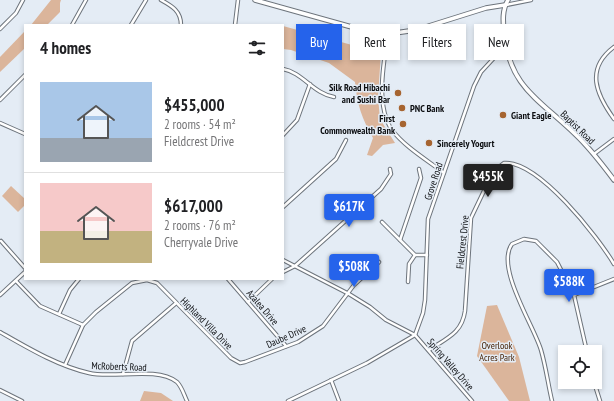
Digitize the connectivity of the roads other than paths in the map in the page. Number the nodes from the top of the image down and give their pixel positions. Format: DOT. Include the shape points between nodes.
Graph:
graph roads {
  1 [pos="23,0"];
  2 [pos="86,0"];
  3 [pos="146,0"];
  4 [pos="161,0"];
  5 [pos="238,0"];
  6 [pos="256,0"];
  7 [pos="508,0"];
  8 [pos="531,0"];
  9 [pos="505,5"];
  10 [pos="73,24"];
  11 [pos="132,24"];
  12 [pos="181,24"];
  13 [pos="234,24"];
  14 [pos="503,24"];
  15 [pos="350,26"];
  16 [pos="0,29"];
  17 [pos="400,32"];
  18 [pos="614,46"];
  19 [pos="386,60"];
  20 [pos="492,60"];
  21 [pos="510,60"];
  22 [pos="284,69"];
  23 [pos="24,76"];
  24 [pos="310,84"];
  25 [pos="334,97"];
  26 [pos="0,100"];
  27 [pos="614,119"];
  28 [pos="0,123"];
  29 [pos="24,134"];
  30 [pos="284,135"];
  31 [pos="614,139"];
  32 [pos="346,140"];
  33 [pos="594,154"];
  34 [pos="390,169"];
  35 [pos="419,169"];
  36 [pos="444,173"];
  37 [pos="614,180"];
  38 [pos="284,206"];
  39 [pos="382,222"];
  40 [pos="400,240"];
  41 [pos="1,241"];
  42 [pos="415,255"];
  43 [pos="427,255"];
  44 [pos="284,260"];
  45 [pos="378,262"];
  46 [pos="614,264"];
  47 [pos="295,266"];
  48 [pos="24,267"];
  49 [pos="284,272"];
  50 [pos="24,273"];
  51 [pos="614,279"];
  52 [pos="78,280"];
  53 [pos="229,280"];
  54 [pos="271,280"];
  55 [pos="16,281"];
  56 [pos="408,282"];
  57 [pos="349,294"];
  58 [pos="0,295"];
  59 [pos="574,295"];
  60 [pos="248,302"];
  61 [pos="175,304"];
  62 [pos="59,314"];
  63 [pos="83,325"];
  64 [pos="0,332"];
  65 [pos="416,336"];
  66 [pos="586,345"];
  67 [pos="286,346"];
  68 [pos="429,350"];
  69 [pos="264,355"];
  70 [pos="65,365"];
  71 [pos="123,374"];
  72 [pos="331,380"];
  73 [pos="596,389"];
  74 [pos="0,390"];
  75 [pos="22,401"];
  76 [pos="187,401"];
  77 [pos="288,401"];
  78 [pos="339,401"];
  79 [pos="472,401"];
  80 [pos="552,401"];
  81 [pos="600,401"];
  1 -- 16 [label="street"];
  2 -- 10 [label="street"];
  3 -- 11 [label="street"];
  4 -- 12 [label="street" via="179,14"];
  5 -- 13 [label="street"];
  6 -- 15 [label="street"];
  7 -- 9 [label="street, Baptist Road"];
  8 -- 9 [label="street"];
  9 -- 14 [label="street, Baptist Road"];
  9 -- 17 [label="street"];
  18 -- 27 [label="street" via="599,65 596,82 600,100"];
  19 -- 36 [label="street" via="382,102 385,116 401,140"];
  20 -- 36 [label="street, Grove Road" via="481,72 474,86"];
  21 -- 33 [label="street, Baptist Road" via="521,83"];
  22 -- 24 [label="street" via="291,70"];
  23 -- 26 [label="street"];
  24 -- 25 [label="street" via="326,96"];
  24 -- 30 [label="street" via="297,120"];
  28 -- 29 [label="street"];
  31 -- 33 [label="street"];
  32 -- 38 [label="street" via="336,159"];
  33 -- 37 [label="street, Baptist Road"];
  34 -- 47 [label="street" via="391,174 381,189"];
  35 -- 40 [label="street" via="421,178"];
  36 -- 43 [label="street, Grove Road" via="428,219"];
  39 -- 40 [label="street"];
  40 -- 42 [label="street"];
  41 -- 48 [label="street"];
  42 -- 43 [label="street"];
  42 -- 56 [label="street" via="409,264"];
  43 -- 65 [label="street, Grove Road" via="425,300"];
  44 -- 47 [label="street, Spring Valley Drive"];
  45 -- 57 [label="street, Daube Drive"];
  46 -- 68 [label="street, Fieldcrest Drive" via="588,227 566,202 526,169 517,164 504,163 493,172 472,218 462,325"];
  47 -- 49 [label="street"];
  47 -- 57 [label="street, Spring Valley Drive"];
  50 -- 55 [label="street"];
  51 -- 59 [label="street"];
  52 -- 62 [label="street" via="70,290"];
  53 -- 60 [label="street, Azalea Drive"];
  54 -- 60 [label="street"];
  55 -- 58 [label="street"];
  55 -- 62 [label="street" via="35,303"];
  57 -- 65 [label="street, Spring Valley Drive" via="386,320"];
  57 -- 67 [label="street, Daube Drive" via="323,326 311,335"];
  59 -- 66 [label="street"];
  59 -- 80 [label="street" via="565,276 536,241 530,239 512,244 508,253 513,286 541,350"];
  60 -- 67 [label="street, Azalea Drive"];
  61 -- 63 [label="street, Highland Villa Drive" via="157,283 140,280 132,283"];
  61 -- 69 [label="street, Highland Villa Drive" via="236,361 245,362"];
  61 -- 71 [label="street" via="132,341"];
  62 -- 63 [label="street"];
  63 -- 70 [label="street, Highland Villa Drive"];
  64 -- 70 [label="street, McRoberts Road" via="28,349"];
  65 -- 68 [label="street, Spring Valley Drive"];
  65 -- 72 [label="street"];
  67 -- 69 [label="street, Daube Drive"];
  68 -- 79 [label="street, Spring Valley Drive"];
  70 -- 71 [label="street, McRoberts Road" via="96,375"];
  71 -- 76 [label="street, McRoberts Road" via="149,374 173,380 180,386"];
  72 -- 77 [label="street"];
  72 -- 78 [label="street"];
  73 -- 81 [label="street"];
  74 -- 75 [label="street"];
}
